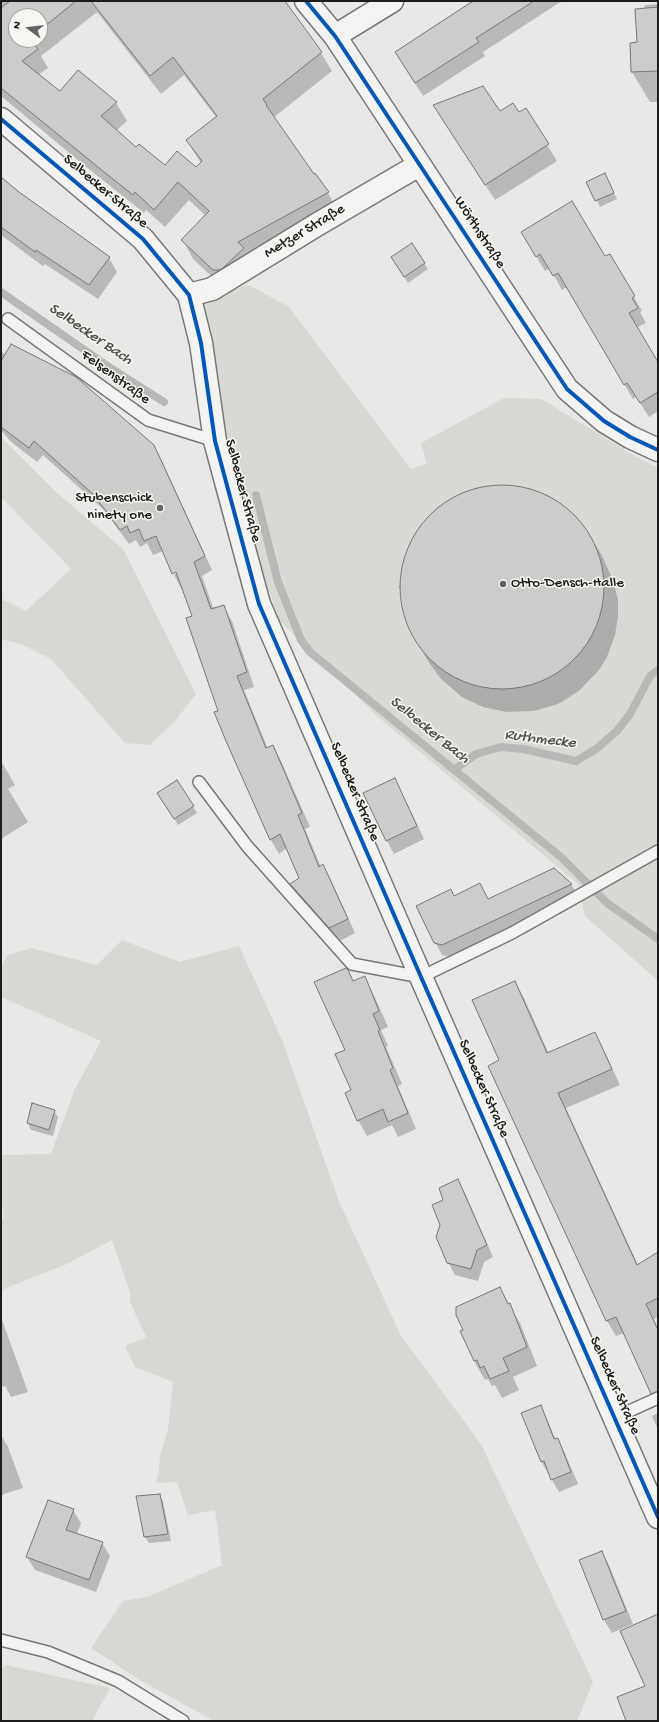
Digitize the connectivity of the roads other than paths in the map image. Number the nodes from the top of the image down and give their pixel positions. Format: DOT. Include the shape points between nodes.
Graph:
graph roads {
  1 [pos="306,1"];
  2 [pos="392,1"];
  3 [pos="335,36"];
  4 [pos="1,119"];
  5 [pos="419,165"];
  6 [pos="189,295"];
  7 [pos="8,319"];
  8 [pos="215,441"];
  9 [pos="658,450"];
  10 [pos="199,782"];
  11 [pos="658,851"];
  12 [pos="421,977"];
  13 [pos="658,1398"];
  14 [pos="614,1418"];
  15 [pos="658,1517"];
  16 [pos="1,1640"];
  17 [pos="183,1721"];
  1 -- 3 [label="main road, Wörthstraße"];
  2 -- 3 [label="main road"];
  3 -- 5 [label="main road, Wörthstraße"];
  4 -- 6 [label="main road, Selbecker Straße" via="143,239"];
  5 -- 6 [label="main road, Metzer Straße" via="212,289"];
  5 -- 9 [label="main road, Wörthstraße" via="567,389 604,420 630,437"];
  6 -- 8 [label="main road, Selbecker Straße" via="201,343"];
  7 -- 8 [label="lane, Felsenstraße" via="148,420"];
  8 -- 12 [label="main road, Selbecker Straße" via="259,604"];
  10 -- 12 [label="lane" via="247,846 352,964"];
  11 -- 12 [label="lane" via="512,933"];
  12 -- 14 [label="main road, Selbecker Straße"];
  13 -- 14 [label="lane"];
  14 -- 15 [label="main road, Selbecker Straße"];
  16 -- 17 [label="lane" via="48,1652 118,1681"];
}
